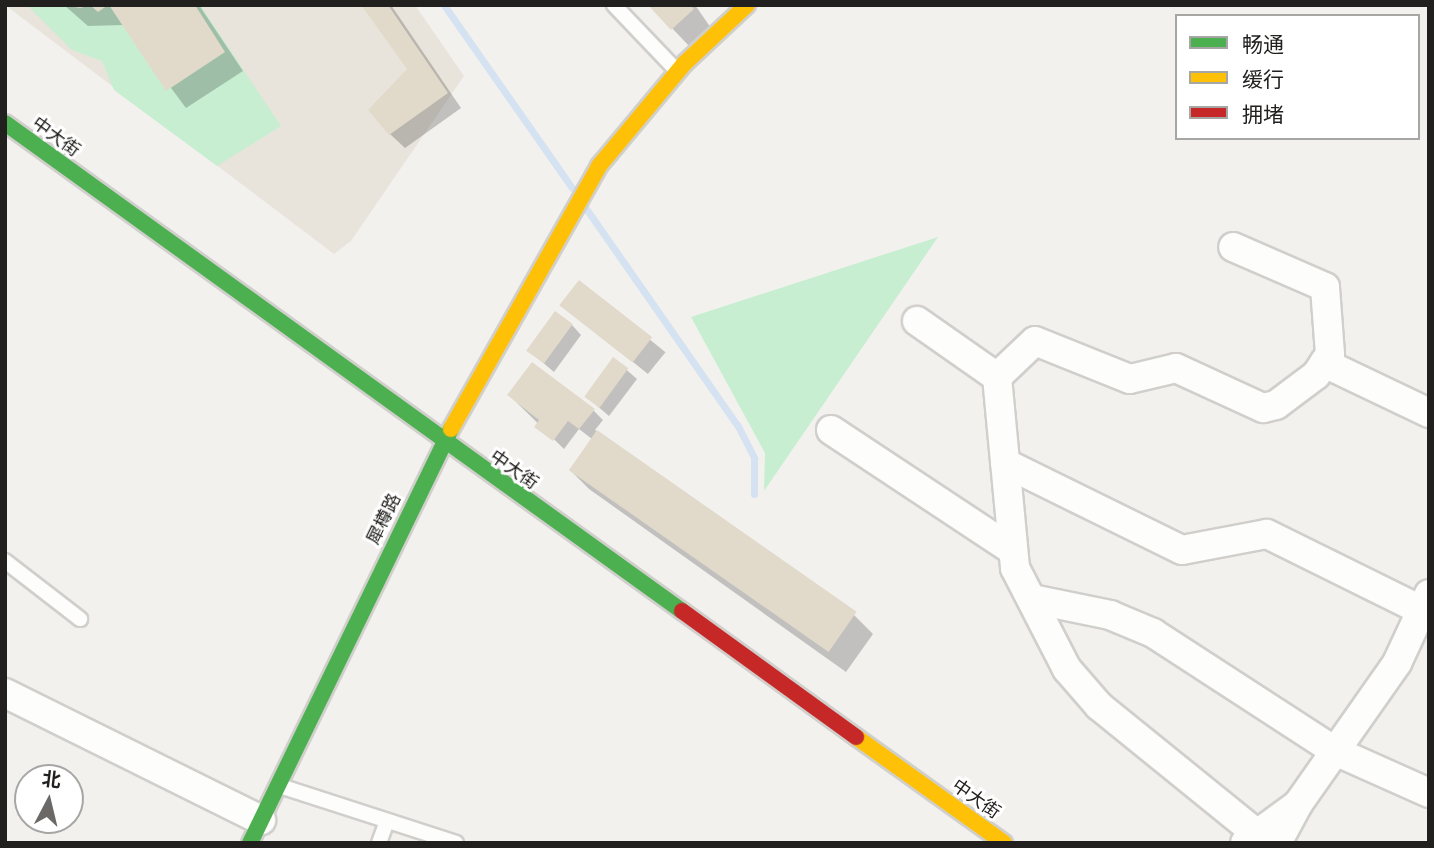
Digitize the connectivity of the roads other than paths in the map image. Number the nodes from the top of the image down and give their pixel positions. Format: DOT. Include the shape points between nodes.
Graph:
graph roads {
  1 [pos="614,5"];
  2 [pos="747,5"];
  3 [pos="678,72"];
  4 [pos="5,123"];
  5 [pos="1233,247"];
  6 [pos="917,321"];
  7 [pos="1324,363"];
  8 [pos="997,377"];
  9 [pos="1429,413"];
  10 [pos="831,430"];
  11 [pos="443,443"];
  12 [pos="1005,463"];
  13 [pos="1012,550"];
  14 [pos="5,561"];
  15 [pos="1032,599"];
  16 [pos="1426,606"];
  17 [pos="80,619"];
  18 [pos="5,693"];
  19 [pos="1335,751"];
  20 [pos="278,786"];
  21 [pos="1429,793"];
  22 [pos="386,824"];
  23 [pos="255,831"];
  24 [pos="1262,841"];
  25 [pos="379,843"];
  26 [pos="456,843"];
  27 [pos="1004,843"];
  1 -- 3 [label="lane"];
  2 -- 3 [label="street"];
  3 -- 11 [label="street, 犀樽路" via="599,166 565,218"];
  4 -- 11 [label="street, 中大街"];
  5 -- 7 [label="street" via="1325,287 1332,331"];
  6 -- 8 [label="street"];
  7 -- 8 [label="street" via="1292,396 1263,408 1176,368 1130,379 1035,341"];
  7 -- 9 [label="street"];
  8 -- 12 [label="street"];
  10 -- 13 [label="street"];
  11 -- 20 [label="street, 犀樽路"];
  11 -- 27 [label="street, 中大街"];
  12 -- 13 [label="street"];
  12 -- 16 [label="street" via="1182,550 1267,534"];
  13 -- 15 [label="street"];
  14 -- 17 [label="lane"];
  15 -- 19 [label="street" via="1110,615 1153,633"];
  15 -- 24 [label="street" via="1067,669 1098,706"];
  16 -- 19 [label="street" via="1397,663"];
  18 -- 23 [label="street"];
  19 -- 21 [label="street"];
  19 -- 24 [label="street" via="1298,804"];
  20 -- 22 [label="lane"];
  20 -- 23 [label="street, 犀樽路"];
  22 -- 25 [label="lane"];
  22 -- 26 [label="lane"];
}
